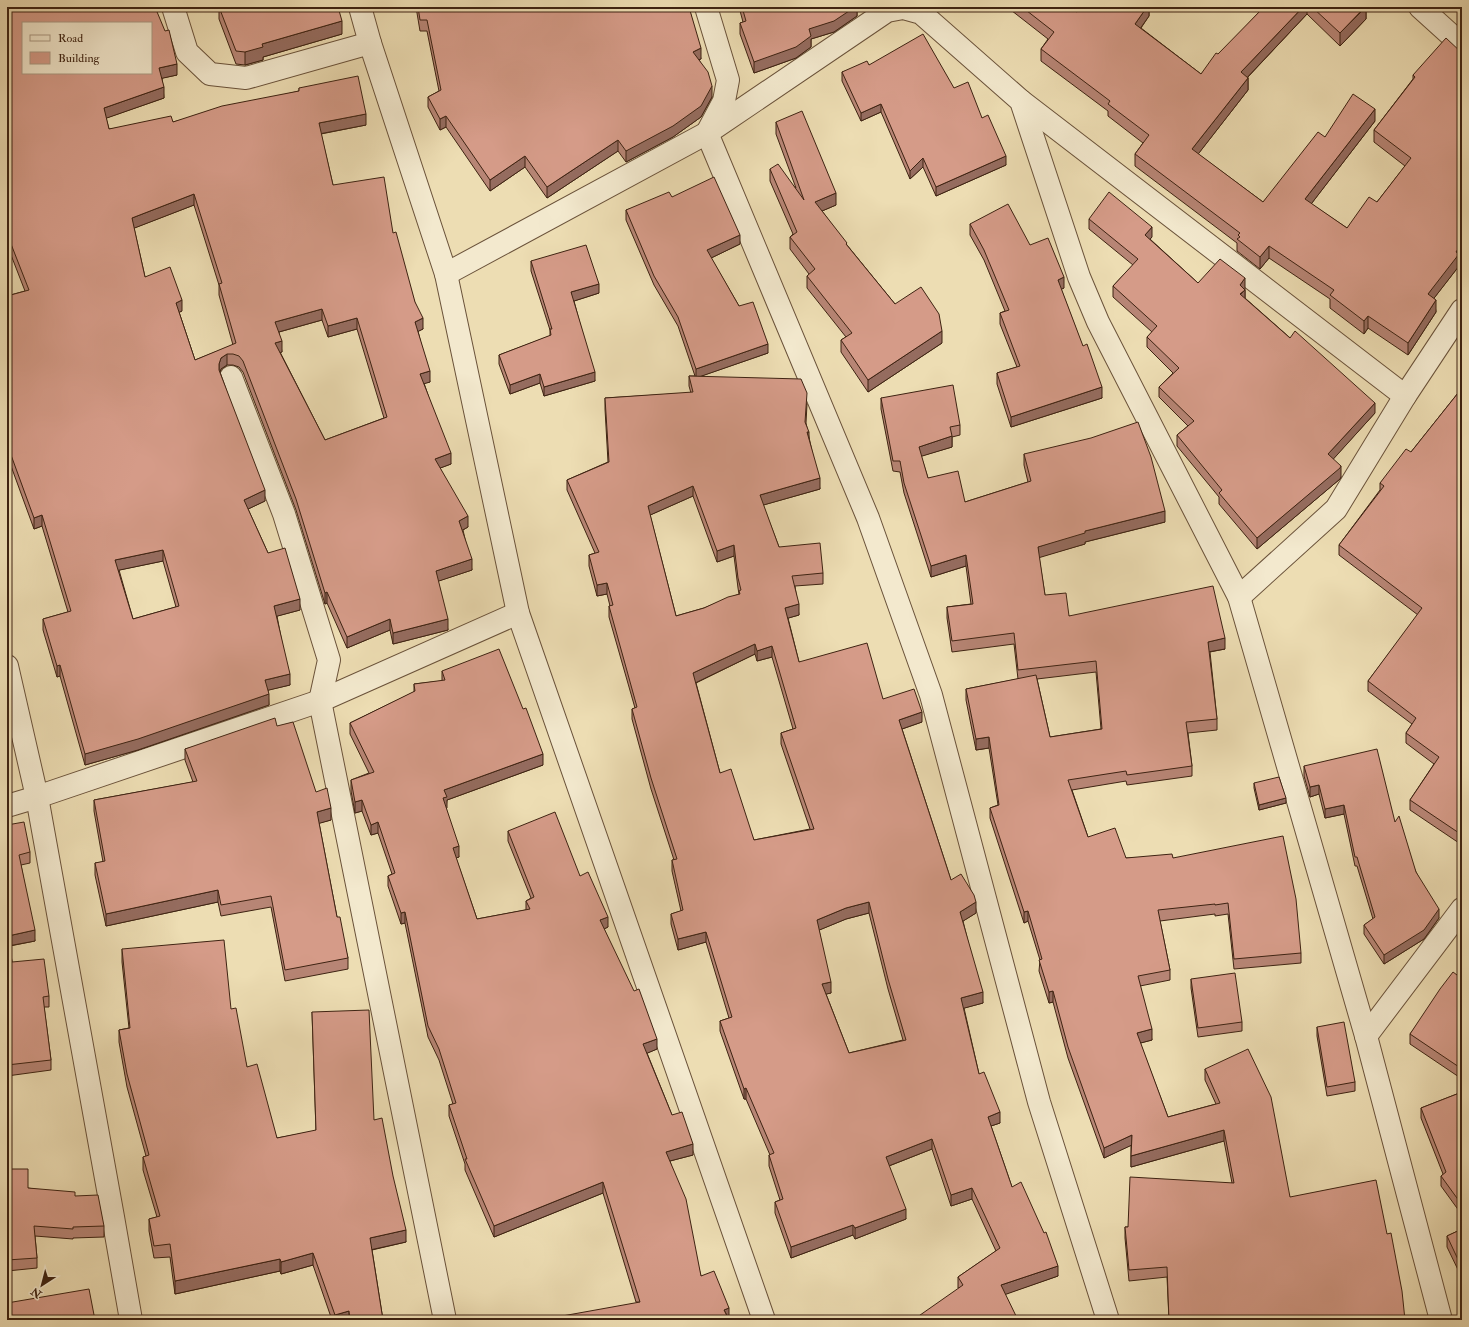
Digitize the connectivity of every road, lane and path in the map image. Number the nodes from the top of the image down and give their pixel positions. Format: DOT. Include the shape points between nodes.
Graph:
graph roads {
  1 [pos="174,7"];
  2 [pos="360,7"];
  3 [pos="706,7"];
  4 [pos="1420,7"];
  5 [pos="902,8"];
  6 [pos="370,43"];
  7 [pos="1462,46"];
  8 [pos="1021,102"];
  9 [pos="731,107"];
  10 [pos="707,133"];
  11 [pos="446,274"];
  12 [pos="1462,310"];
  13 [pos="231,378"];
  14 [pos="1405,396"];
  15 [pos="1239,597"];
  16 [pos="518,613"];
  17 [pos="7,666"];
  18 [pos="320,701"];
  19 [pos="37,797"];
  20 [pos="7,806"];
  21 [pos="1462,909"];
  22 [pos="1366,1036"];
  23 [pos="131,1320"];
  24 [pos="445,1320"];
  25 [pos="764,1320"];
  26 [pos="1108,1320"];
  27 [pos="1442,1320"];
  1 -- 6 [label="street" via="187,52 210,74 246,78"];
  2 -- 6 [label="street"];
  3 -- 9 [label="street" via="728,80"];
  4 -- 7 [label="street"];
  5 -- 8 [label="street" via="921,13"];
  5 -- 9 [label="street" via="887,11"];
  6 -- 11 [label="street"];
  8 -- 14 [label="street"];
  8 -- 15 [label="street" via="1079,277 1098,322"];
  9 -- 10 [label="street"];
  10 -- 11 [label="street"];
  10 -- 26 [label="street" via="868,518 931,695 1039,1102"];
  11 -- 16 [label="street"];
  12 -- 14 [label="street"];
  13 -- 18 [label="street" via="284,514 329,660"];
  14 -- 15 [label="street" via="1336,509"];
  15 -- 22 [label="street"];
  16 -- 18 [label="street"];
  16 -- 25 [label="street"];
  17 -- 19 [label="street"];
  18 -- 19 [label="street"];
  18 -- 24 [label="street"];
  19 -- 20 [label="street"];
  19 -- 23 [label="street"];
  21 -- 22 [label="street"];
  22 -- 27 [label="street"];
}
